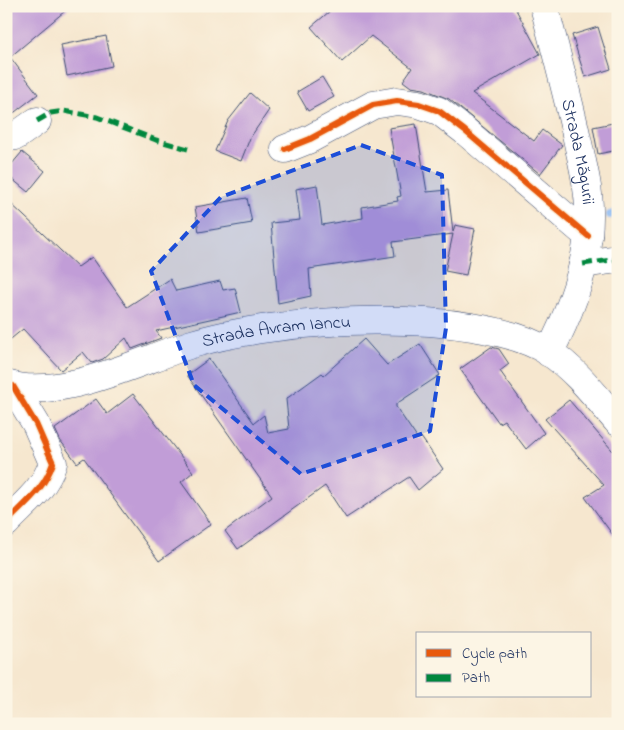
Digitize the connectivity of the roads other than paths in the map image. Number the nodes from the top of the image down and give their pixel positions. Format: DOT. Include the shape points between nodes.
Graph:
graph roads {
  1 [pos="544,6"];
  2 [pos="38,122"];
  3 [pos="6,137"];
  4 [pos="285,149"];
  5 [pos="588,236"];
  6 [pos="618,259"];
  7 [pos="583,264"];
  8 [pos="549,353"];
  9 [pos="10,385"];
  10 [pos="618,422"];
  11 [pos="6,523"];
  1 -- 5 [label="street, Strada Măgurii" via="588,189"];
  2 -- 3 [label="street" via="16,136"];
  4 -- 5 [label="street" via="373,105 398,101 419,104 439,111 465,131"];
  5 -- 7 [label="street, Strada Măgurii"];
  6 -- 7 [label="street"];
  7 -- 8 [label="street, Strada Măgurii" via="564,324"];
  8 -- 9 [label="street, Strada Avram Iancu" via="534,344 495,332 434,322 392,320 306,325 221,336 74,384 40,388"];
  8 -- 10 [label="street, Strada Avram Iancu" via="581,381"];
  9 -- 11 [label="street" via="36,424 53,463 38,494"];
}
